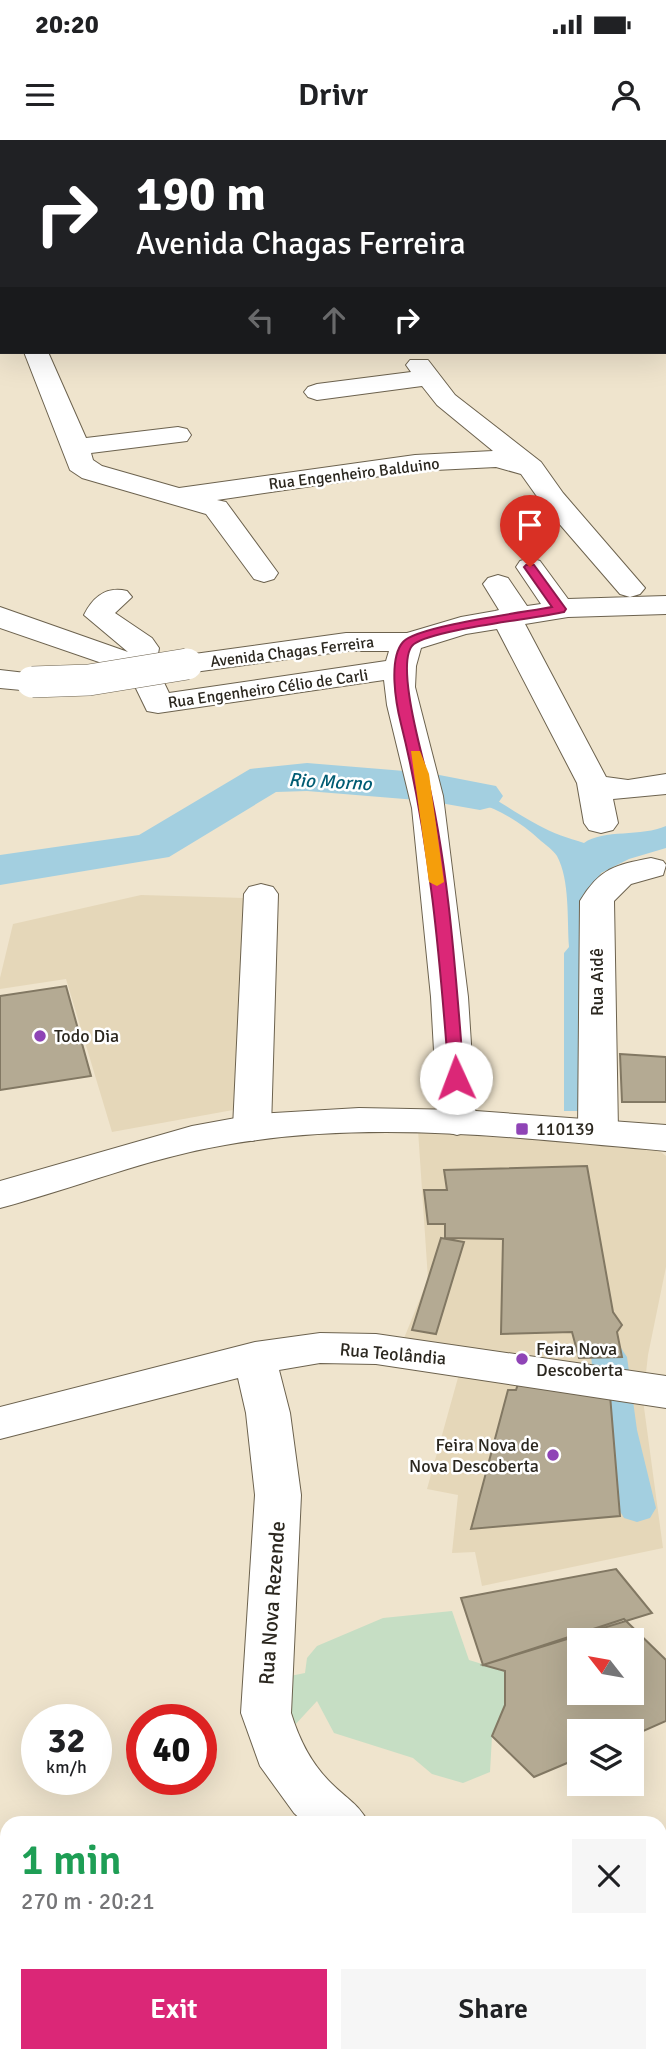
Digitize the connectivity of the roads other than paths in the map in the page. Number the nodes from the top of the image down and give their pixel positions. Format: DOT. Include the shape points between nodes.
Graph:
graph roads {
  1 [pos="39,364"];
  2 [pos="317,392"];
  3 [pos="178,435"];
  4 [pos="77,447"];
  5 [pos="531,468"];
  6 [pos="177,497"];
  7 [pos="530,567"];
  8 [pos="264,573"];
  9 [pos="498,584"];
  10 [pos="117,597"];
  11 [pos="556,603"];
  12 [pos="666,605"];
  13 [pos="0,616"];
  14 [pos="512,617"];
  15 [pos="405,655"];
  16 [pos="141,666"];
  17 [pos="0,679"];
  18 [pos="593,783"];
  19 [pos="666,784"];
  20 [pos="601,823"];
  21 [pos="651,868"];
  22 [pos="261,894"];
  23 [pos="457,1122"];
  24 [pos="252,1128"];
  25 [pos="598,1131"];
  26 [pos="666,1138"];
  27 [pos="0,1195"];
  28 [pos="255,1358"];
  29 [pos="666,1392"];
  30 [pos="0,1423"];
  31 [pos="334,1816"];
  1 -- 4 [label="street"];
  2 -- 5 [label="street" via="423,371 446,400"];
  3 -- 4 [label="street"];
  4 -- 6 [label="street" via="80,464 92,472"];
  5 -- 6 [label="street, Rua Engenheiro Balduino" via="496,458 415,463"];
  5 -- 11 [label="street" via="630,588"];
  6 -- 8 [label="street" via="216,508"];
  7 -- 11 [label="street"];
  9 -- 14 [label="street"];
  10 -- 16 [label="street" via="104,605 99,615 141,644"];
  11 -- 12 [label="street, Avenida Chagas Ferreira"];
  11 -- 14 [label="street, Avenida Chagas Ferreira"];
  13 -- 16 [label="street"];
  14 -- 15 [label="street, Avenida Chagas Ferreira" via="448,629"];
  14 -- 18 [label="street"];
  15 -- 16 [label="street, Rua Engenheiro Célio de Carli" via="158,704"];
  15 -- 17 [label="street, Avenida Chagas Ferreira, bridge" via="346,642 89,680"];
  15 -- 23 [label="street" via="404,715 424,785 449,975"];
  18 -- 19 [label="street" via="619,789"];
  18 -- 20 [label="street"];
  21 -- 25 [label="street, Rua Aidê" via="607,882 597,901"];
  22 -- 24 [label="street"];
  23 -- 24 [label="street"];
  23 -- 25 [label="street"];
  24 -- 27 [label="street" via="157,1148"];
  25 -- 26 [label="street"];
  28 -- 29 [label="street, Rua Teolândia" via="320,1348 376,1349"];
  28 -- 30 [label="street, Rua Teolândia"];
  28 -- 31 [label="street, Rua Nova Rezende" via="268,1413 278,1495 266,1713 278,1751 313,1798"];
}
